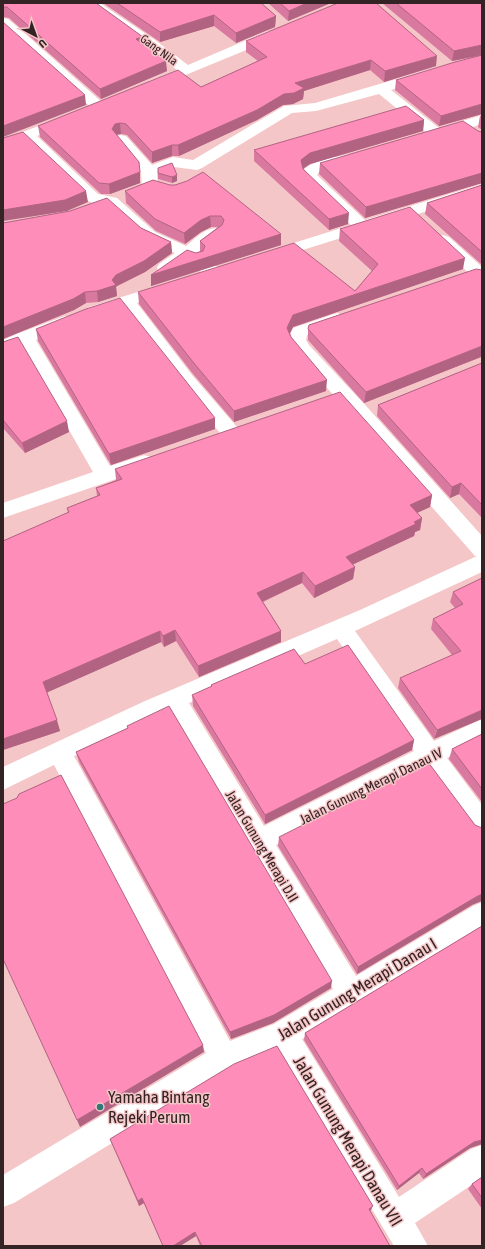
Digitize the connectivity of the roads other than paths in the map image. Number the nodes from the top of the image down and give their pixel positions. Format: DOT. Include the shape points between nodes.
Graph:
graph roads {
  1 [pos="91,3"];
  2 [pos="3,22"];
  3 [pos="287,28"];
  4 [pos="438,59"];
  5 [pos="482,60"];
  6 [pos="449,68"];
  7 [pos="186,70"];
  8 [pos="139,90"];
  9 [pos="381,90"];
  10 [pos="112,101"];
  11 [pos="99,107"];
  12 [pos="482,119"];
  13 [pos="437,134"];
  14 [pos="27,135"];
  15 [pos="421,138"];
  16 [pos="121,139"];
  17 [pos="3,144"];
  18 [pos="361,155"];
  19 [pos="139,189"];
  20 [pos="482,189"];
  21 [pos="84,211"];
  22 [pos="422,221"];
  23 [pos="363,227"];
  24 [pos="215,232"];
  25 [pos="188,252"];
  26 [pos="259,259"];
  27 [pos="476,274"];
  28 [pos="127,302"];
  29 [pos="351,314"];
  30 [pos="81,315"];
  31 [pos="25,338"];
  32 [pos="3,347"];
  33 [pos="230,432"];
  34 [pos="164,455"];
  35 [pos="105,475"];
  36 [pos="3,511"];
  37 [pos="482,550"];
  38 [pos="482,563"];
  39 [pos="342,628"];
  40 [pos="174,699"];
  41 [pos="482,729"];
  42 [pos="59,751"];
  43 [pos="431,756"];
  44 [pos="3,780"];
  45 [pos="482,825"];
  46 [pos="259,841"];
  47 [pos="482,915"];
  48 [pos="351,993"];
  49 [pos="283,1035"];
  50 [pos="224,1058"];
  51 [pos="482,1160"];
  52 [pos="3,1192"];
  53 [pos="395,1218"];
  54 [pos="412,1246"];
  1 -- 7 [label="street, Gang Nila"];
  2 -- 11 [label="street"];
  3 -- 7 [label="street"];
  4 -- 6 [label="street"];
  5 -- 6 [label="street"];
  6 -- 9 [label="street"];
  7 -- 8 [label="street"];
  9 -- 13 [label="street"];
  9 -- 19 [label="street" via="316,107 289,109 198,163 196,172 173,162"];
  10 -- 11 [label="street"];
  11 -- 14 [label="street"];
  12 -- 13 [label="street" via="470,129"];
  13 -- 15 [label="street"];
  14 -- 17 [label="street"];
  14 -- 19 [label="street" via="96,199"];
  16 -- 19 [label="street"];
  18 -- 23 [label="street" via="315,168 309,172 309,176"];
  19 -- 21 [label="street"];
  19 -- 25 [label="street" via="149,235"];
  20 -- 22 [label="street"];
  22 -- 23 [label="street"];
  22 -- 27 [label="street"];
  23 -- 26 [label="street"];
  24 -- 25 [label="street"];
  25 -- 28 [label="street" via="207,275"];
  25 -- 30 [label="street" via="152,276"];
  28 -- 30 [label="street"];
  28 -- 33 [label="street"];
  29 -- 37 [label="street" via="299,332 297,340 301,348 334,397 368,410"];
  30 -- 31 [label="street"];
  31 -- 32 [label="street"];
  31 -- 35 [label="street"];
  34 -- 35 [label="street"];
  35 -- 36 [label="street"];
  38 -- 39 [label="street"];
  39 -- 40 [label="street"];
  39 -- 43 [label="street"];
  40 -- 42 [label="street"];
  40 -- 46 [label="street, Jalan Gunung Merapi D.II"];
  41 -- 43 [label="street, Jalan Gunung Merapi Danau IV"];
  42 -- 44 [label="street"];
  42 -- 50 [label="street"];
  43 -- 45 [label="street"];
  43 -- 46 [label="street, Jalan Gunung Merapi Danau IV"];
  46 -- 48 [label="street, Jalan Gunung Merapi D.II"];
  47 -- 48 [label="street, Jalan Gunung Merapi Danau I"];
  48 -- 49 [label="street, Jalan Gunung Merapi Danau I"];
  49 -- 50 [label="street, Jalan Gunung Merapi Danau I"];
  49 -- 53 [label="street, Jalan Gunung Merapi Danau VII"];
  50 -- 52 [label="street, Jalan Gunung Merapi Danau I"];
  51 -- 53 [label="street"];
  53 -- 54 [label="street, Jalan Gunung Merapi Danau VII"];
}
